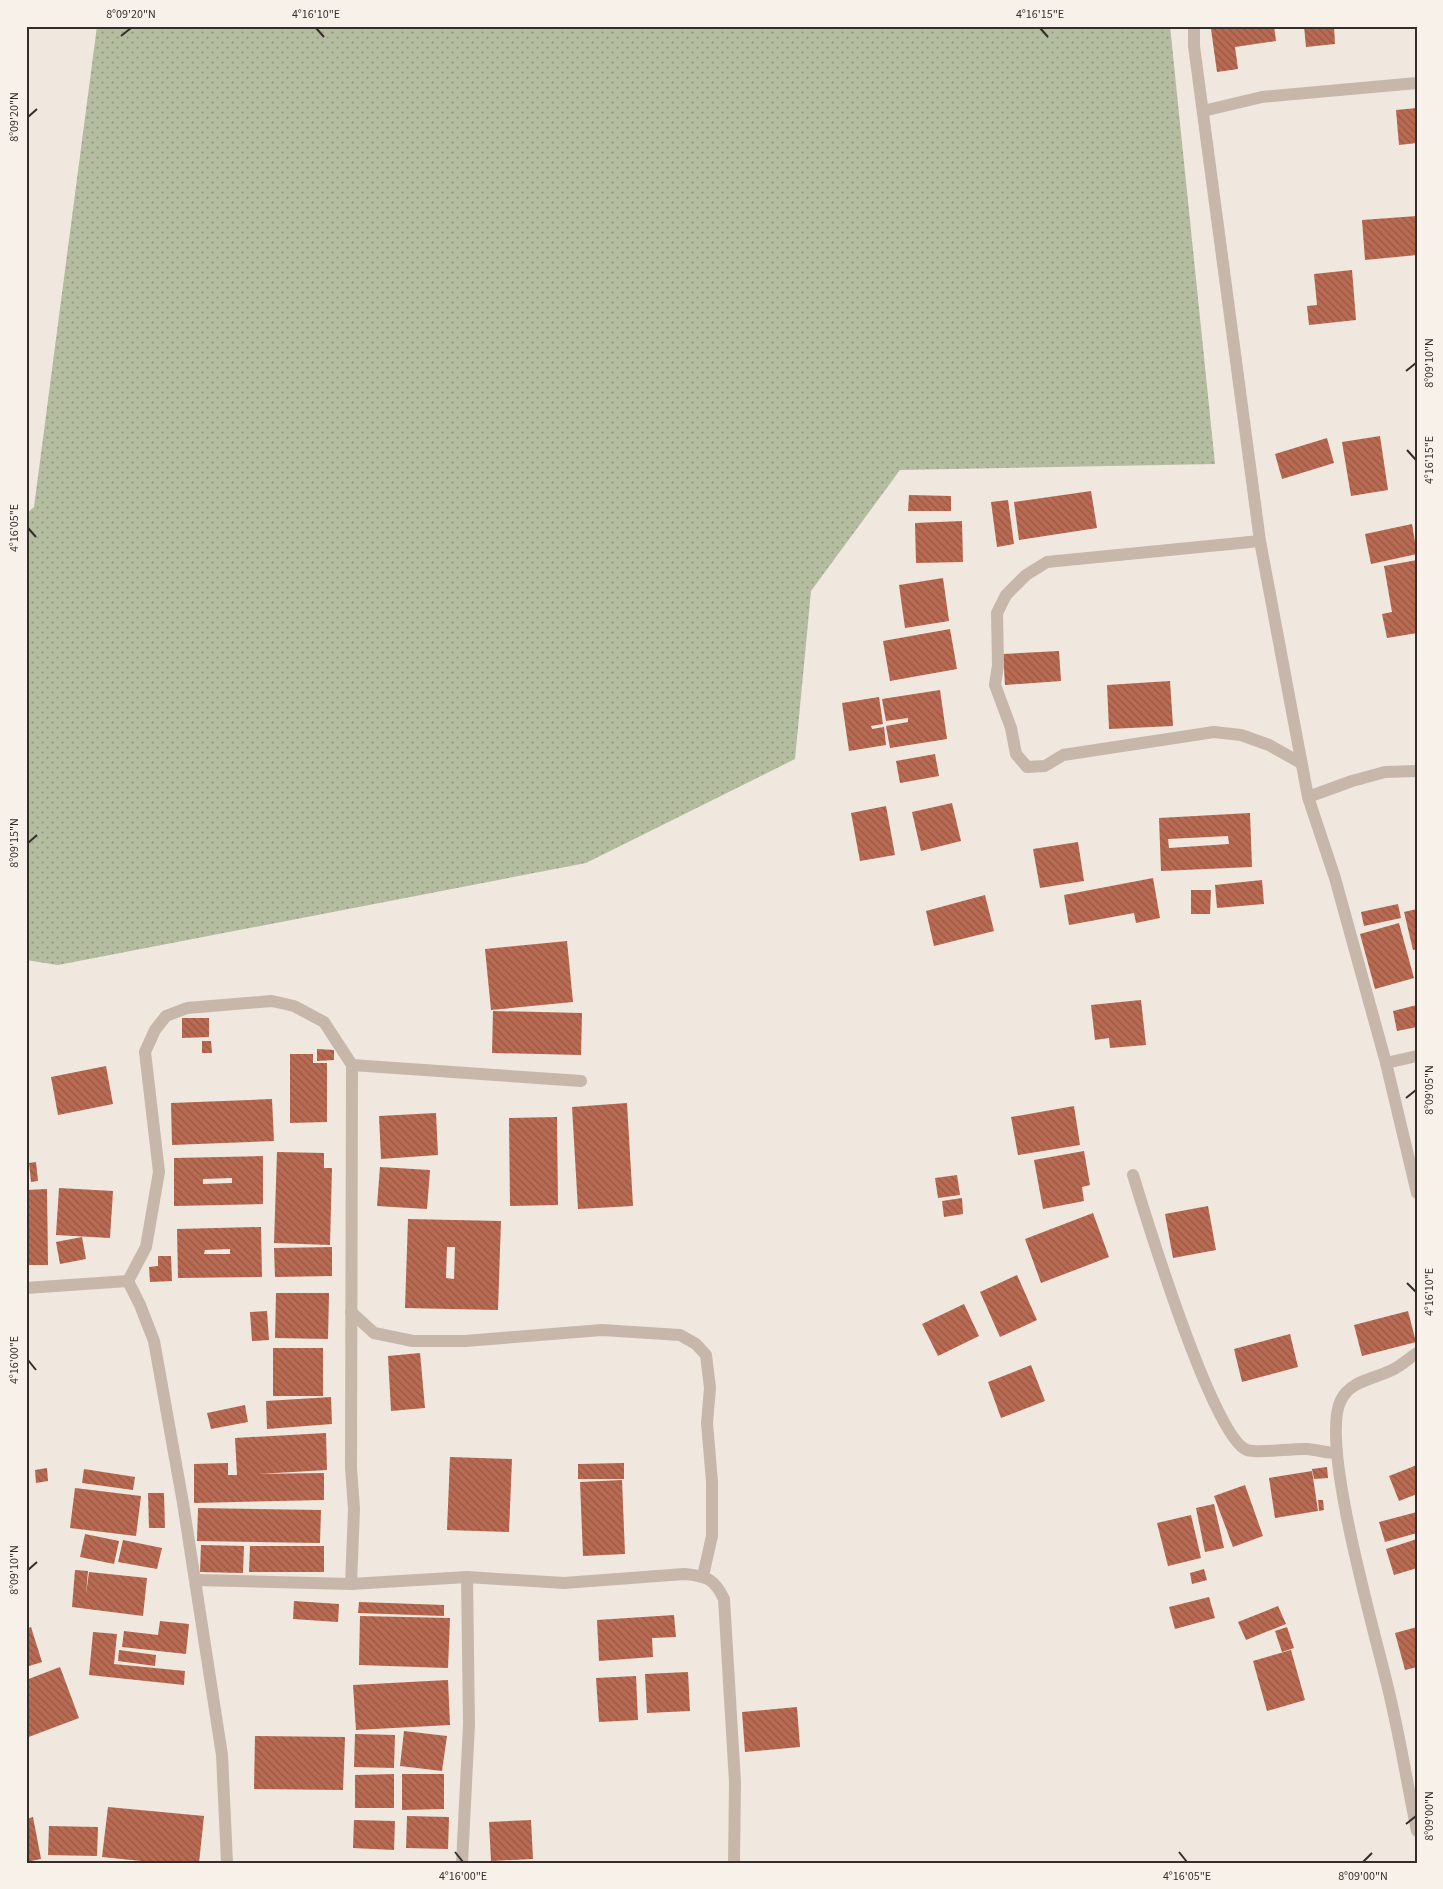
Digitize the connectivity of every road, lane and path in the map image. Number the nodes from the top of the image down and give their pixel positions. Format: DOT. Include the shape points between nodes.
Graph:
graph roads {
  1 [pos="1194,26"];
  2 [pos="1417,82"];
  3 [pos="1203,111"];
  4 [pos="1260,541"];
  5 [pos="1301,763"];
  6 [pos="1417,771"];
  7 [pos="1308,797"];
  8 [pos="1417,1056"];
  9 [pos="1386,1064"];
  10 [pos="352,1065"];
  11 [pos="581,1081"];
  12 [pos="1132,1176"];
  13 [pos="1417,1193"];
  14 [pos="128,1281"];
  15 [pos="26,1288"];
  16 [pos="351,1312"];
  17 [pos="1417,1353"];
  18 [pos="1337,1453"];
  19 [pos="703,1576"];
  20 [pos="467,1577"];
  21 [pos="196,1580"];
  22 [pos="350,1584"];
  23 [pos="1417,1831"];
  24 [pos="227,1863"];
  25 [pos="462,1863"];
  26 [pos="734,1863"];
  1 -- 3 [label="street"];
  2 -- 3 [label="street" via="1262,97"];
  3 -- 4 [label="street"];
  4 -- 5 [label="street"];
  4 -- 5 [label="street" via="1047,562 1026,575 1006,595 998,613 995,685 1011,728 1016,754 1027,767 1045,766 1063,755 1214,732 1241,735 1269,744"];
  5 -- 7 [label="street"];
  6 -- 7 [label="street" via="1385,772"];
  7 -- 9 [label="street" via="1335,878"];
  8 -- 9 [label="street"];
  9 -- 13 [label="street"];
  10 -- 11 [label="street"];
  10 -- 14 [label="street" via="324,1022 294,1006 272,1001 187,1008 166,1016 145,1052 158,1172 146,1247"];
  10 -- 16 [label="street"];
  12 -- 18 [label="street" via="1183,1331 1237,1443 1247,1450 1308,1449"];
  14 -- 15 [label="street"];
  14 -- 21 [label="street" via="154,1341"];
  16 -- 19 [label="street" via="374,1333 414,1341 464,1341 602,1330 680,1335 696,1344 706,1356 710,1388 712,1536"];
  16 -- 22 [label="street" via="354,1510"];
  17 -- 18 [label="street" via="1392,1370 1357,1383 1341,1399 1336,1419"];
  18 -- 23 [label="street" via="1346,1516 1391,1701"];
  19 -- 20 [label="street" via="684,1574 564,1583"];
  19 -- 26 [label="street" via="717,1585 724,1599 735,1782"];
  20 -- 22 [label="street"];
  20 -- 25 [label="street" via="469,1724"];
  21 -- 22 [label="street"];
  21 -- 24 [label="street" via="222,1755"];
}
